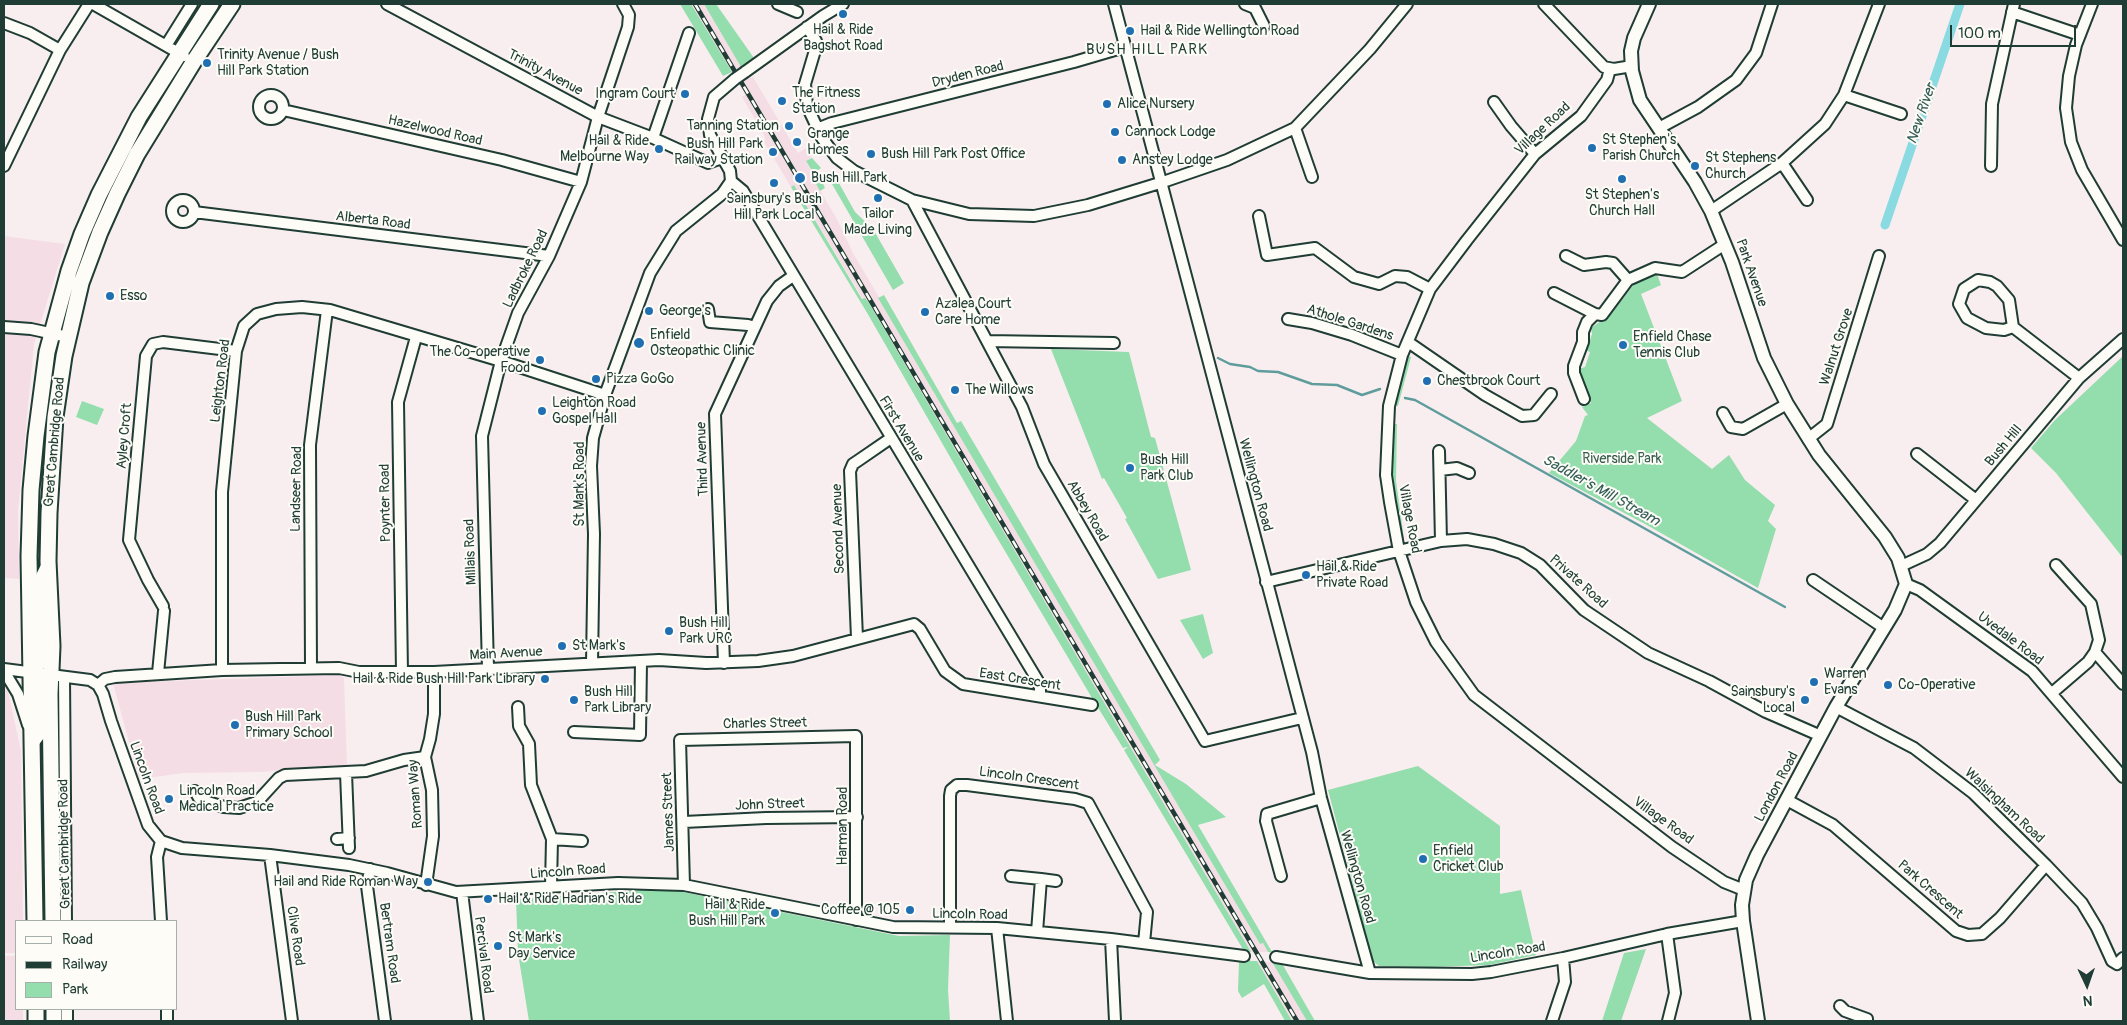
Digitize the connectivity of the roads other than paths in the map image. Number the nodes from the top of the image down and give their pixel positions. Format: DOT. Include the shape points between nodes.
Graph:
graph roads {
  1 [pos="89,4"];
  2 [pos="93,4"];
  3 [pos="192,4"];
  4 [pos="211,4"];
  5 [pos="232,4"];
  6 [pos="387,4"];
  7 [pos="623,4"];
  8 [pos="778,4"];
  9 [pos="843,4"];
  10 [pos="1114,4"];
  11 [pos="1245,4"];
  12 [pos="1407,4"];
  13 [pos="1544,4"];
  14 [pos="1649,4"];
  15 [pos="1772,4"];
  16 [pos="1879,4"];
  17 [pos="2092,4"];
  18 [pos="2013,8"];
  19 [pos="797,12"];
  20 [pos="4,23"];
  21 [pos="1264,26"];
  22 [pos="807,27"];
  23 [pos="689,33"];
  24 [pos="2080,35"];
  25 [pos="1125,47"];
  26 [pos="173,48"];
  27 [pos="60,50"];
  28 [pos="194,62"];
  29 [pos="1632,66"];
  30 [pos="1610,69"];
  31 [pos="1844,95"];
  32 [pos="1494,102"];
  33 [pos="283,110"];
  34 [pos="1901,114"];
  35 [pos="598,117"];
  36 [pos="1295,128"];
  37 [pos="1658,128"];
  38 [pos="817,129"];
  39 [pos="653,138"];
  40 [pos="1536,154"];
  41 [pos="722,158"];
  42 [pos="1782,163"];
  43 [pos="4,166"];
  44 [pos="1991,166"];
  45 [pos="1312,177"];
  46 [pos="731,180"];
  47 [pos="581,182"];
  48 [pos="1163,182"];
  49 [pos="912,200"];
  50 [pos="1807,200"];
  51 [pos="1711,211"];
  52 [pos="194,212"];
  53 [pos="1260,216"];
  54 [pos="2123,240"];
  55 [pos="1725,244"];
  56 [pos="549,256"];
  57 [pos="1566,256"];
  58 [pos="1879,256"];
  59 [pos="793,276"];
  60 [pos="1628,280"];
  61 [pos="1430,290"];
  62 [pos="1554,293"];
  63 [pos="708,309"];
  64 [pos="327,310"];
  65 [pos="1595,314"];
  66 [pos="1288,319"];
  67 [pos="4,326"];
  68 [pos="755,327"];
  69 [pos="2013,327"];
  70 [pos="51,334"];
  71 [pos="68,337"];
  72 [pos="416,337"];
  73 [pos="2123,339"];
  74 [pos="987,340"];
  75 [pos="1110,341"];
  76 [pos="1408,342"];
  77 [pos="236,350"];
  78 [pos="1402,355"];
  79 [pos="500,361"];
  80 [pos="2079,378"];
  81 [pos="1550,394"];
  82 [pos="605,395"];
  83 [pos="1584,399"];
  84 [pos="1787,404"];
  85 [pos="1723,413"];
  86 [pos="482,436"];
  87 [pos="891,438"];
  88 [pos="1808,439"];
  89 [pos="1439,451"];
  90 [pos="1916,454"];
  91 [pos="1440,470"];
  92 [pos="1469,474"];
  93 [pos="1976,500"];
  94 [pos="1441,541"];
  95 [pos="1399,551"];
  96 [pos="48,561"];
  97 [pos="2056,565"];
  98 [pos="1901,566"];
  99 [pos="1813,580"];
  100 [pos="1266,582"];
  101 [pos="1906,584"];
  102 [pos="914,624"];
  103 [pos="1884,628"];
  104 [pos="857,638"];
  105 [pos="2095,652"];
  106 [pos="641,662"];
  107 [pos="592,663"];
  108 [pos="724,663"];
  109 [pos="311,668"];
  110 [pos="488,668"];
  111 [pos="4,670"];
  112 [pos="222,670"];
  113 [pos="30,672"];
  114 [pos="402,672"];
  115 [pos="434,672"];
  116 [pos="158,673"];
  117 [pos="57,676"];
  118 [pos="2123,684"];
  119 [pos="98,685"];
  120 [pos="2052,694"];
  121 [pos="1040,696"];
  122 [pos="1092,705"];
  123 [pos="518,707"];
  124 [pos="1836,707"];
  125 [pos="1302,718"];
  126 [pos="574,732"];
  127 [pos="851,736"];
  128 [pos="1821,736"];
  129 [pos="32,739"];
  130 [pos="680,740"];
  131 [pos="51,754"];
  132 [pos="425,757"];
  133 [pos="346,773"];
  134 [pos="2123,777"];
  135 [pos="195,791"];
  136 [pos="1320,798"];
  137 [pos="1787,800"];
  138 [pos="858,817"];
  139 [pos="34,820"];
  140 [pos="684,822"];
  141 [pos="337,838"];
  142 [pos="552,839"];
  143 [pos="160,841"];
  144 [pos="582,841"];
  145 [pos="270,855"];
  146 [pos="2046,865"];
  147 [pos="370,869"];
  148 [pos="1011,876"];
  149 [pos="1281,876"];
  150 [pos="1041,879"];
  151 [pos="1056,881"];
  152 [pos="684,884"];
  153 [pos="426,885"];
  154 [pos="551,886"];
  155 [pos="1744,890"];
  156 [pos="462,892"];
  157 [pos="35,920"];
  158 [pos="53,920"];
  159 [pos="66,920"];
  160 [pos="161,920"];
  161 [pos="856,920"];
  162 [pos="1743,921"];
  163 [pos="950,928"];
  164 [pos="997,928"];
  165 [pos="1037,932"];
  166 [pos="1667,934"];
  167 [pos="1111,939"];
  168 [pos="1144,943"];
  169 [pos="1244,956"];
  170 [pos="1276,956"];
  171 [pos="1563,958"];
  172 [pos="2120,961"];
  173 [pos="1370,973"];
  174 [pos="1840,1006"];
  175 [pos="292,1021"];
  176 [pos="385,1021"];
  177 [pos="478,1021"];
  178 [pos="1007,1021"];
  179 [pos="1115,1021"];
  180 [pos="1552,1021"];
  181 [pos="1668,1021"];
  182 [pos="1758,1021"];
  183 [pos="1867,1021"];
  1 -- 27 [label="street"];
  2 -- 26 [label="street"];
  3 -- 26 [label="street"];
  4 -- 26 [label="highway, Great Cambridge Road"];
  5 -- 28 [label="highway, Great Cambridge Road"];
  6 -- 35 [label="street, Trinity Avenue"];
  7 -- 35 [label="street, Ladbroke Road" via="629,15 628,27"];
  8 -- 19 [label="street"];
  9 -- 22 [label="street"];
  10 -- 25 [label="street, Wellington Road"];
  11 -- 21 [label="street" via="1255,8"];
  12 -- 36 [label="street" via="1370,49"];
  13 -- 30 [label="street" via="1604,67"];
  14 -- 29 [label="main road" via="1633,42"];
  15 -- 37 [label="street" via="1756,53 1736,80"];
  16 -- 31 [label="street"];
  17 -- 24 [label="street"];
  18 -- 24 [label="street"];
  18 -- 44 [label="street" via="1992,104"];
  20 -- 27 [label="street"];
  22 -- 38 [label="street" via="816,47 806,76 805,94"];
  22 -- 41 [label="street, First Avenue, bridge" via="714,97 709,111 710,135"];
  23 -- 39 [label="street"];
  24 -- 54 [label="street" via="2067,92 2071,142 2082,170"];
  25 -- 38 [label="street, Dryden Road"];
  25 -- 48 [label="street, Wellington Road"];
  26 -- 28 [label="street"];
  26 -- 70 [label="highway, Great Cambridge Road" via="76,248"];
  27 -- 43 [label="street"];
  28 -- 71 [label="highway, Great Cambridge Road" via="138,154 108,214 81,283"];
  29 -- 30 [label="street"];
  29 -- 37 [label="main road, Park Avenue" via="1640,100"];
  30 -- 40 [label="street, Village Road" via="1607,80 1580,116"];
  31 -- 34 [label="street"];
  31 -- 42 [label="street" via="1825,124"];
  32 -- 40 [label="street"];
  33 -- 47 [label="street, Hazelwood Road" via="502,160"];
  35 -- 39 [label="street, Trinity Avenue"];
  35 -- 47 [label="street, Ladbroke Road"];
  36 -- 45 [label="street"];
  36 -- 48 [label="street" via="1227,160"];
  37 -- 51 [label="main road, Park Avenue"];
  38 -- 49 [label="street" via="837,158 854,171"];
  39 -- 41 [label="street, Trinity Avenue" via="708,163"];
  40 -- 61 [label="street, Village Road"];
  41 -- 46 [label="street, First Avenue"];
  42 -- 50 [label="street"];
  42 -- 51 [label="street"];
  46 -- 59 [label="street, First Avenue" via="743,191"];
  46 -- 82 [label="street, St Mark's Road" via="722,194 676,231 650,273"];
  47 -- 56 [label="street, Ladbroke Road"];
  48 -- 49 [label="street" via="1088,205 1034,216 969,214"];
  48 -- 100 [label="street, Wellington Road"];
  49 -- 74 [label="street, Abbey Road"];
  51 -- 55 [label="main road, Park Avenue"];
  52 -- 56 [label="street, Alberta Road"];
  53 -- 61 [label="street" via="1266,255 1315,248 1354,276 1379,284 1395,276 1407,277"];
  55 -- 60 [label="street" via="1682,272 1654,268"];
  55 -- 84 [label="main road, Park Avenue" via="1758,344"];
  56 -- 79 [label="street, Ladbroke Road" via="518,313"];
  57 -- 60 [label="street" via="1584,265 1613,263"];
  58 -- 88 [label="street, Walnut Grove" via="1827,424"];
  59 -- 68 [label="street, Third Avenue" via="772,293"];
  59 -- 87 [label="street, First Avenue"];
  60 -- 65 [label="street" via="1605,313"];
  61 -- 76 [label="street, Village Road"];
  62 -- 65 [label="street"];
  63 -- 68 [label="street" via="710,322"];
  64 -- 72 [label="street, Leighton Road"];
  64 -- 77 [label="street, Leighton Road" via="284,308 258,314 244,326"];
  64 -- 109 [label="street, Landseer Road" via="310,445"];
  65 -- 83 [label="street" via="1585,327 1574,366"];
  66 -- 78 [label="street, Athole Gardens" via="1320,325"];
  67 -- 70 [label="street"];
  68 -- 108 [label="street, Third Avenue" via="715,414"];
  69 -- 69 [label="street" via="2004,330 1986,328 1967,318 1959,304 1964,289 1978,280 1997,286 2008,300"];
  69 -- 80 [label="street"];
  70 -- 71 [label="street"];
  70 -- 113 [label="highway, Great Cambridge Road" via="41,392 31,490"];
  71 -- 96 [label="highway, Great Cambridge Road" via="55,417"];
  72 -- 79 [label="street, Leighton Road"];
  72 -- 114 [label="street, Poynter Road" via="398,402"];
  73 -- 80 [label="street, Bush Hill"];
  74 -- 75 [label="street"];
  74 -- 125 [label="street, Abbey Road" via="1022,407 1044,464 1205,741"];
  76 -- 78 [label="street, Village Road"];
  76 -- 81 [label="street" via="1485,395 1522,416 1534,415"];
  77 -- 112 [label="street, Leighton Road" via="222,492"];
  77 -- 116 [label="street, Ayley Croft" via="163,342 154,344 146,356 129,540 163,608"];
  78 -- 95 [label="street, Village Road" via="1389,406 1386,475"];
  79 -- 82 [label="street, Leighton Road"];
  79 -- 86 [label="street, Ladbroke Road"];
  80 -- 93 [label="street, Bush Hill"];
  82 -- 107 [label="street, St Mark's Road" via="593,438 591,466 594,534"];
  84 -- 85 [label="street" via="1743,429 1731,426"];
  84 -- 88 [label="main road, Park Avenue"];
  86 -- 110 [label="street, Millais Road"];
  87 -- 104 [label="street, Second Avenue" via="853,464 850,471"];
  87 -- 121 [label="street, First Avenue" via="1038,681"];
  88 -- 98 [label="main road, Park Avenue" via="1881,531"];
  89 -- 91 [label="street"];
  90 -- 93 [label="street"];
  91 -- 92 [label="street" via="1457,468"];
  91 -- 94 [label="street"];
  93 -- 98 [label="street, Bush Hill" via="1934,548"];
  94 -- 95 [label="street, Private Road"];
  94 -- 128 [label="street, Private Road" via="1468,539 1521,553 1540,565 1584,610 1648,652"];
  95 -- 100 [label="street, Private Road"];
  95 -- 155 [label="street, Village Road" via="1416,602 1436,642 1474,695 1672,847 1724,882"];
  96 -- 113 [label="street" via="40,576 41,662 38,669"];
  96 -- 117 [label="highway, Great Cambridge Road" via="52,646"];
  97 -- 105 [label="street" via="2091,604 2099,640"];
  98 -- 101 [label="main road, Park Avenue"];
  99 -- 103 [label="street"];
  100 -- 125 [label="street, Wellington Road"];
  101 -- 103 [label="main road, London Road" via="1896,610"];
  101 -- 120 [label="street, Uvedale Road" via="1918,589 2024,664"];
  102 -- 104 [label="street, Main Avenue"];
  102 -- 121 [label="street, East Crescent" via="945,672 953,678 975,687"];
  103 -- 124 [label="main road, London Road"];
  104 -- 108 [label="street, Main Avenue" via="793,656"];
  105 -- 118 [label="street"];
  105 -- 120 [label="street"];
  106 -- 107 [label="street, Main Avenue"];
  106 -- 108 [label="street, Main Avenue"];
  106 -- 126 [label="street" via="640,735"];
  107 -- 110 [label="street, Main Avenue"];
  109 -- 112 [label="street, Main Avenue"];
  109 -- 114 [label="street, Main Avenue"];
  110 -- 115 [label="street, Main Avenue"];
  111 -- 113 [label="street"];
  111 -- 129 [label="street" via="18,694"];
  112 -- 116 [label="street, Main Avenue"];
  113 -- 117 [label="street"];
  113 -- 129 [label="highway, Great Cambridge Road"];
  114 -- 115 [label="street, Main Avenue"];
  115 -- 132 [label="street, Roman Way" via="434,714"];
  116 -- 119 [label="street, Main Avenue" via="114,676"];
  117 -- 119 [label="street" via="90,680"];
  117 -- 129 [label="street" via="42,682 40,735"];
  117 -- 131 [label="highway, Great Cambridge Road"];
  117 -- 159 [label="street, Great Cambridge Road"];
  119 -- 143 [label="street, Lincoln Road" via="104,694 140,806"];
  120 -- 134 [label="street, Uvedale Road"];
  121 -- 122 [label="street, East Crescent"];
  123 -- 142 [label="street" via="519,726 529,744 531,785"];
  124 -- 128 [label="main road, London Road"];
  124 -- 146 [label="street, Walsingham Road" via="1914,748 1973,793"];
  125 -- 136 [label="street, Wellington Road"];
  127 -- 130 [label="street, Charles Street"];
  127 -- 138 [label="street, Harman Road" via="856,736"];
  128 -- 137 [label="main road, London Road"];
  129 -- 139 [label="highway, Great Cambridge Road"];
  130 -- 140 [label="street, James Street"];
  131 -- 139 [label="highway" via="43,757 40,802"];
  131 -- 158 [label="highway, Great Cambridge Road"];
  132 -- 133 [label="street" via="371,771"];
  132 -- 153 [label="street, Roman Way" via="432,790 433,836"];
  133 -- 135 [label="street" via="282,776 257,802 239,808 208,802"];
  133 -- 141 [label="street" via="349,843"];
  136 -- 149 [label="street" via="1267,814 1266,821"];
  136 -- 173 [label="street, Wellington Road"];
  137 -- 146 [label="street, Park Crescent" via="1833,825 1956,931 1968,935 1982,934 2000,918"];
  137 -- 155 [label="main road, London Road" via="1753,863"];
  138 -- 140 [label="street, John Street"];
  138 -- 161 [label="street, Harman Road"];
  139 -- 157 [label="highway, Great Cambridge Road"];
  140 -- 152 [label="street, James Street"];
  142 -- 144 [label="street"];
  142 -- 154 [label="street"];
  143 -- 145 [label="street, Lincoln Road" via="182,848"];
  143 -- 160 [label="street" via="157,856"];
  145 -- 147 [label="street, Lincoln Road"];
  145 -- 175 [label="street, Clive Road"];
  146 -- 172 [label="street, Walsingham Road" via="2082,903 2112,961"];
  147 -- 153 [label="street, Lincoln Road"];
  147 -- 176 [label="street, Bertram Road" via="367,886"];
  148 -- 150 [label="street"];
  150 -- 151 [label="street"];
  150 -- 165 [label="street"];
  152 -- 154 [label="street, Lincoln Road" via="618,882"];
  152 -- 161 [label="street, Lincoln Road"];
  153 -- 156 [label="street, Lincoln Road"];
  154 -- 156 [label="street, Lincoln Road"];
  155 -- 162 [label="main road, London Road"];
  156 -- 177 [label="street, Percival Road"];
  161 -- 163 [label="street, Lincoln Road" via="893,927"];
  162 -- 166 [label="street, Lincoln Road"];
  162 -- 182 [label="main road, London Road"];
  163 -- 164 [label="street, Lincoln Road"];
  163 -- 168 [label="street, Lincoln Crescent" via="950,796 957,785 967,785 1088,803 1147,912"];
  164 -- 165 [label="street, Lincoln Road"];
  164 -- 178 [label="street"];
  165 -- 167 [label="street, Lincoln Road"];
  166 -- 171 [label="street, Lincoln Road"];
  166 -- 181 [label="street" via="1675,993"];
  167 -- 168 [label="street, Lincoln Road"];
  167 -- 179 [label="street"];
  168 -- 169 [label="street, Lincoln Road"];
  170 -- 173 [label="street, Lincoln Road"];
  171 -- 173 [label="street, Lincoln Road" via="1472,974"];
  171 -- 180 [label="street" via="1565,982"];
  174 -- 183 [label="street"];
}
